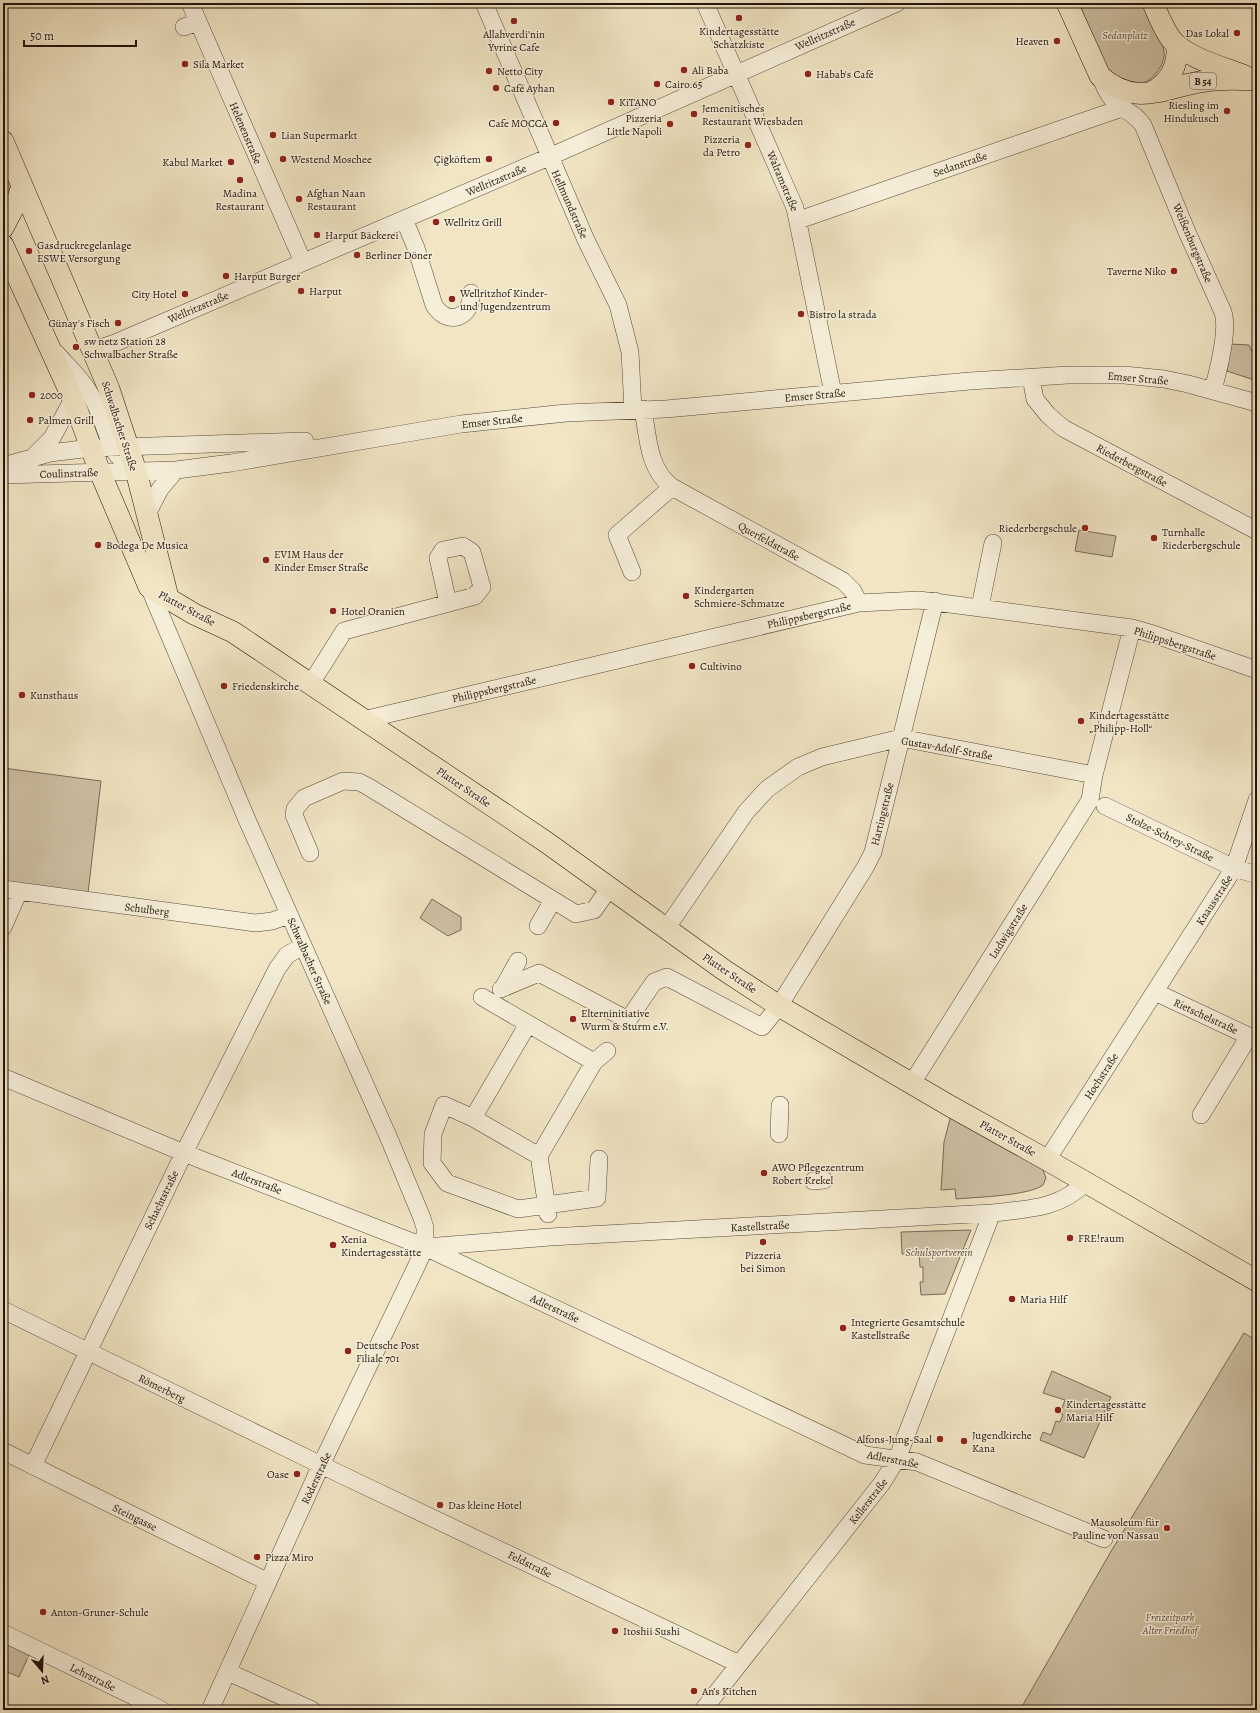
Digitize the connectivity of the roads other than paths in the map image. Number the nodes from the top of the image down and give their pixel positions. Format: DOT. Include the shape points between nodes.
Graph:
graph roads {
  1 [pos="190,3"];
  2 [pos="705,3"];
  3 [pos="897,3"];
  4 [pos="1066,3"];
  5 [pos="1153,3"];
  6 [pos="489,5"];
  7 [pos="1176,45"];
  8 [pos="736,74"];
  9 [pos="1100,76"];
  10 [pos="1256,80"];
  11 [pos="1152,92"];
  12 [pos="1122,108"];
  13 [pos="3,142"];
  14 [pos="549,157"];
  15 [pos="22,186"];
  16 [pos="404,219"];
  17 [pos="799,220"];
  18 [pos="3,228"];
  19 [pos="3,245"];
  20 [pos="303,262"];
  21 [pos="9,274"];
  22 [pos="471,293"];
  23 [pos="49,344"];
  24 [pos="92,348"];
  25 [pos="1031,378"];
  26 [pos="1213,390"];
  27 [pos="833,393"];
  28 [pos="73,399"];
  29 [pos="1257,403"];
  30 [pos="638,410"];
  31 [pos="371,438"];
  32 [pos="120,447"];
  33 [pos="91,448"];
  34 [pos="34,456"];
  35 [pos="3,466"];
  36 [pos="176,470"];
  37 [pos="136,471"];
  38 [pos="100,472"];
  39 [pos="3,475"];
  40 [pos="672,487"];
  41 [pos="146,516"];
  42 [pos="1257,531"];
  43 [pos="993,543"];
  44 [pos="632,572"];
  45 [pos="160,590"];
  46 [pos="935,602"];
  47 [pos="448,603"];
  48 [pos="859,603"];
  49 [pos="980,607"];
  50 [pos="1132,628"];
  51 [pos="1257,670"];
  52 [pos="310,685"];
  53 [pos="363,720"];
  54 [pos="901,738"];
  55 [pos="1094,775"];
  56 [pos="1257,800"];
  57 [pos="1105,806"];
  58 [pos="310,853"];
  59 [pos="1234,868"];
  60 [pos="1257,875"];
  61 [pos="610,887"];
  62 [pos="11,890"];
  63 [pos="553,900"];
  64 [pos="289,915"];
  65 [pos="538,926"];
  66 [pos="3,927"];
  67 [pos="666,929"];
  68 [pos="303,946"];
  69 [pos="518,961"];
  70 [pos="503,988"];
  71 [pos="1155,992"];
  72 [pos="779,1006"];
  73 [pos="528,1024"];
  74 [pos="1253,1038"];
  75 [pos="607,1052"];
  76 [pos="594,1062"];
  77 [pos="3,1077"];
  78 [pos="912,1083"];
  79 [pos="780,1105"];
  80 [pos="1201,1115"];
  81 [pos="473,1118"];
  82 [pos="780,1134"];
  83 [pos="184,1153"];
  84 [pos="539,1156"];
  85 [pos="598,1159"];
  86 [pos="1047,1160"];
  87 [pos="1086,1182"];
  88 [pos="547,1209"];
  89 [pos="992,1213"];
  90 [pos="425,1247"];
  91 [pos="1257,1280"];
  92 [pos="3,1310"];
  93 [pos="88,1352"];
  94 [pos="3,1451"];
  95 [pos="897,1459"];
  96 [pos="322,1465"];
  97 [pos="33,1466"];
  98 [pos="1104,1539"];
  99 [pos="268,1582"];
  100 [pos="3,1633"];
  101 [pos="739,1664"];
  102 [pos="228,1672"];
  103 [pos="162,1710"];
  104 [pos="210,1710"];
  105 [pos="312,1710"];
  106 [pos="703,1710"];
  1 -- 20 [label="street, Helenenstraße" via="191,24 208,45"];
  2 -- 8 [label="street, Walramstraße"];
  3 -- 8 [label="street, Wellritzstraße"];
  4 -- 9 [label="main road, B 54"];
  5 -- 7 [label="main road, B 54" via="1163,26"];
  6 -- 14 [label="street, Hellmundstraße"];
  7 -- 10 [label="main road, B 54" via="1194,56"];
  7 -- 11 [label="main road" via="1177,59 1172,72 1160,87"];
  8 -- 14 [label="street, Wellritzstraße"];
  8 -- 17 [label="street, Walramstraße"];
  9 -- 11 [label="main road, B 54" via="1122,91 1138,95"];
  9 -- 12 [label="street" via="1109,95"];
  10 -- 11 [label="main road, B 54" via="1206,81"];
  12 -- 17 [label="street, Sedanstraße"];
  12 -- 26 [label="street, Weißenburgstraße" via="1135,115 1143,125 1223,312 1224,332"];
  13 -- 15 [label="main road, Schwalbacher Straße"];
  14 -- 16 [label="street, Wellritzstraße"];
  14 -- 30 [label="street, Hellmundstraße" via="621,312"];
  15 -- 18 [label="main road"];
  15 -- 24 [label="main road, Schwalbacher Straße"];
  16 -- 20 [label="street, Wellritzstraße"];
  16 -- 22 [label="street" via="438,311 449,318 462,315 471,306"];
  17 -- 27 [label="street, Walramstraße"];
  19 -- 21 [label="main road, Schwalbacher Straße"];
  20 -- 24 [label="street, Wellritzstraße" via="109,346"];
  21 -- 23 [label="main road, Schwalbacher Straße"];
  23 -- 28 [label="main road, Schwalbacher Straße"];
  23 -- 32 [label="street" via="82,381"];
  24 -- 32 [label="main road, Schwalbacher Straße" via="109,389"];
  25 -- 26 [label="street, Emser Straße" via="1090,374 1124,375 1164,379"];
  25 -- 27 [label="street, Emser Straße"];
  25 -- 42 [label="street, Riederbergstraße" via="1034,400 1063,428"];
  26 -- 29 [label="street, Emser Straße"];
  27 -- 30 [label="street, Emser Straße"];
  28 -- 33 [label="main road, Schwalbacher Straße"];
  28 -- 34 [label="street" via="55,435"];
  30 -- 31 [label="street, Emser Straße" via="566,413 461,424"];
  30 -- 40 [label="street, Querfeldstraße" via="656,469"];
  31 -- 32 [label="street, Emser Straße"];
  31 -- 36 [label="street, Emser Straße"];
  32 -- 33 [label="street, Emser Straße"];
  32 -- 37 [label="main road, Schwalbacher Straße"];
  33 -- 34 [label="street, Coulinstraße"];
  33 -- 38 [label="main road, Schwalbacher Straße"];
  34 -- 35 [label="street, Coulinstraße"];
  36 -- 37 [label="street, Emser Straße"];
  36 -- 41 [label="street" via="160,489"];
  37 -- 38 [label="street, Coulinstraße"];
  37 -- 41 [label="main road, Schwalbacher Straße"];
  38 -- 39 [label="street, Coulinstraße"];
  38 -- 45 [label="main road, Schwalbacher Straße"];
  40 -- 44 [label="street" via="617,535"];
  40 -- 48 [label="street, Querfeldstraße" via="842,581 853,591"];
  41 -- 45 [label="main road, Schwalbacher Straße"];
  43 -- 49 [label="street"];
  45 -- 52 [label="main road, Platter Straße" via="194,614 226,628"];
  45 -- 64 [label="street, Schwalbacher Straße" via="187,677"];
  46 -- 48 [label="street, Philippsbergstraße" via="905,600"];
  46 -- 49 [label="street, Philippsbergstraße"];
  46 -- 54 [label="street, Hartingstraße"];
  47 -- 52 [label="street" via="344,631"];
  48 -- 53 [label="street, Philippsbergstraße"];
  49 -- 50 [label="street, Philippsbergstraße"];
  50 -- 51 [label="street, Philippsbergstraße"];
  50 -- 55 [label="street, Ludwigstraße"];
  52 -- 53 [label="main road, Platter Straße"];
  53 -- 61 [label="main road, Platter Straße"];
  54 -- 55 [label="street, Gustav-Adolf-Straße"];
  54 -- 67 [label="street, Gustav-Adolf-Straße" via="822,757 798,767 767,788 746,812"];
  54 -- 72 [label="street, Hartingstraße" via="870,858"];
  55 -- 78 [label="street, Ludwigstraße" via="1090,800"];
  56 -- 59 [label="street, Knausstraße"];
  57 -- 59 [label="street, Stolze-Schrey-Straße"];
  58 -- 63 [label="street" via="294,818 295,809 304,798 343,782 359,782"];
  59 -- 60 [label="street, Stolze-Schrey-Straße"];
  59 -- 71 [label="street, Knausstraße"];
  61 -- 63 [label="street" via="594,910 582,913 576,914"];
  61 -- 67 [label="main road, Platter Straße"];
  62 -- 64 [label="street, Schulberg" via="256,923"];
  62 -- 66 [label="street"];
  63 -- 65 [label="street"];
  64 -- 68 [label="street, Schwalbacher Straße"];
  67 -- 72 [label="main road, Platter Straße"];
  68 -- 83 [label="street, Schachtstraße" via="287,955 276,969"];
  68 -- 90 [label="street, Schwalbacher Straße" via="422,1218"];
  69 -- 70 [label="street"];
  70 -- 72 [label="street, Hartingstraße" via="539,973 628,1020 654,982 667,977 762,1027"];
  70 -- 73 [label="street" via="482,997"];
  71 -- 74 [label="street, Rietschelstraße"];
  71 -- 86 [label="street, Hochstraße"];
  72 -- 78 [label="main road, Platter Straße"];
  73 -- 76 [label="street"];
  73 -- 81 [label="street"];
  74 -- 80 [label="street"];
  75 -- 76 [label="street"];
  76 -- 84 [label="street"];
  77 -- 83 [label="street, Adlerstraße"];
  78 -- 86 [label="main road, Platter Straße"];
  79 -- 82 [label="street"];
  81 -- 84 [label="street"];
  81 -- 88 [label="street" via="444,1105 433,1134 432,1163 448,1183 518,1209"];
  83 -- 90 [label="street, Adlerstraße"];
  83 -- 93 [label="street, Schachtstraße"];
  84 -- 88 [label="street"];
  85 -- 88 [label="street" via="598,1198"];
  86 -- 87 [label="main road, Platter Straße"];
  87 -- 89 [label="street, Kastellstraße" via="1067,1198 1054,1203"];
  87 -- 91 [label="main road, Platter Straße"];
  89 -- 90 [label="street, Kastellstraße" via="550,1237"];
  89 -- 95 [label="street, Kellerstraße"];
  90 -- 95 [label="street, Adlerstraße" via="865,1455"];
  90 -- 96 [label="street, Röderstraße"];
  92 -- 93 [label="street, Römerberg"];
  93 -- 96 [label="street, Römerberg"];
  93 -- 97 [label="street, Schachtstraße"];
  94 -- 97 [label="street, Steingasse"];
  95 -- 98 [label="street, Adlerstraße" via="917,1462"];
  95 -- 101 [label="street, Kellerstraße" via="882,1483"];
  96 -- 99 [label="street, Röderstraße"];
  96 -- 101 [label="street, Feldstraße"];
  97 -- 99 [label="street, Steingasse"];
  99 -- 102 [label="street, Röderstraße"];
  100 -- 103 [label="street, Lehrstraße"];
  101 -- 106 [label="street, Kellerstraße"];
  102 -- 104 [label="street, Röderstraße"];
  102 -- 105 [label="street"];
}
